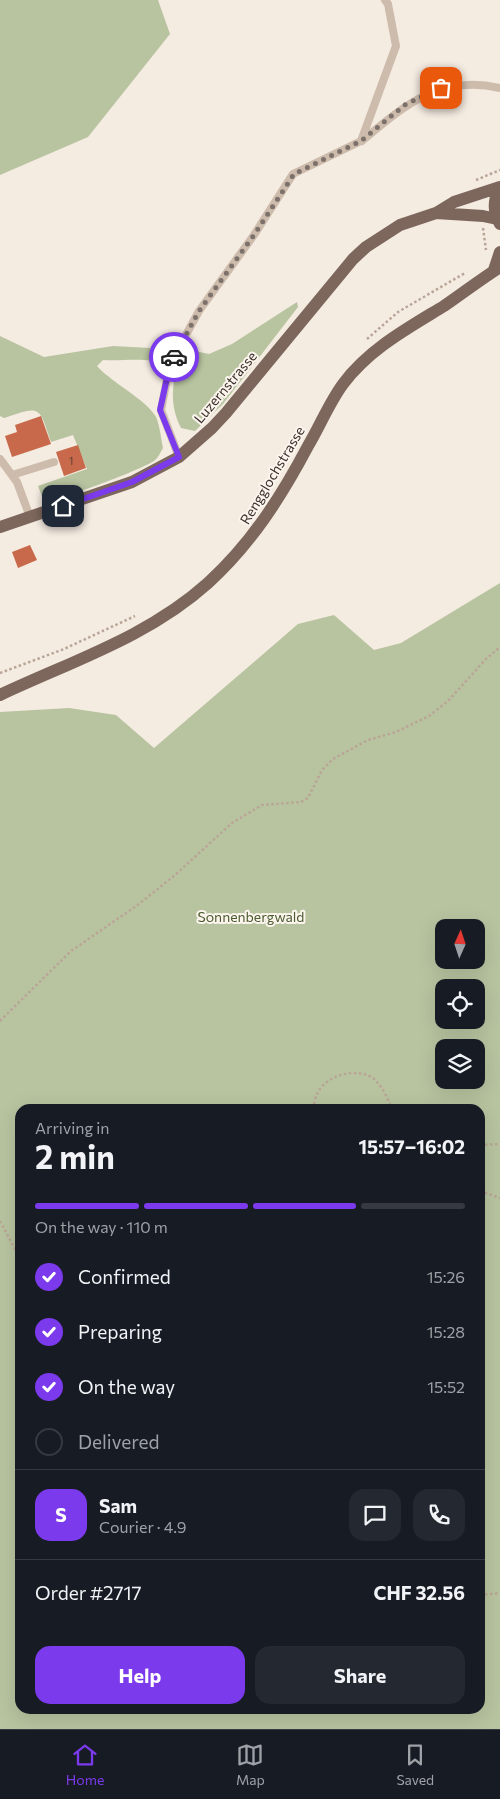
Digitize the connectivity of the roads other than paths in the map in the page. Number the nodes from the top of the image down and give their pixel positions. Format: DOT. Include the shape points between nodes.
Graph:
graph roads {
  1 [pos="385,0"];
  2 [pos="500,88"];
  3 [pos="361,141"];
  4 [pos="500,188"];
  5 [pos="436,213"];
  6 [pos="498,222"];
  7 [pos="500,252"];
  8 [pos="497,269"];
  9 [pos="179,457"];
  10 [pos="0,459"];
  11 [pos="54,462"];
  12 [pos="3,468"];
  13 [pos="12,475"];
  14 [pos="30,517"];
  15 [pos="0,527"];
  16 [pos="0,695"];
  1 -- 3 [label="lane" via="396,46"];
  2 -- 3 [label="lane" via="483,84 441,88 406,104"];
  3 -- 9 [label="lane" via="294,174 199,311 170,364 160,410"];
  4 -- 5 [label="main road, Luzernstrasse" via="454,202"];
  4 -- 6 [label="main road" via="494,204"];
  5 -- 6 [label="main road, Luzernstrasse" via="483,216"];
  5 -- 9 [label="main road, Luzernstrasse" via="400,225 353,260 226,413"];
  7 -- 8 [label="main road, Rengglochstrasse"];
  8 -- 16 [label="main road, Rengglochstrasse" via="402,331 360,365 343,384 267,517 208,583 173,610 118,644"];
  9 -- 14 [label="main road, Luzernstrasse" via="132,482"];
  10 -- 12 [label="lane"];
  11 -- 13 [label="lane"];
  12 -- 13 [label="lane"];
  13 -- 14 [label="lane"];
  14 -- 15 [label="main road, Luzernstrasse"];
}
